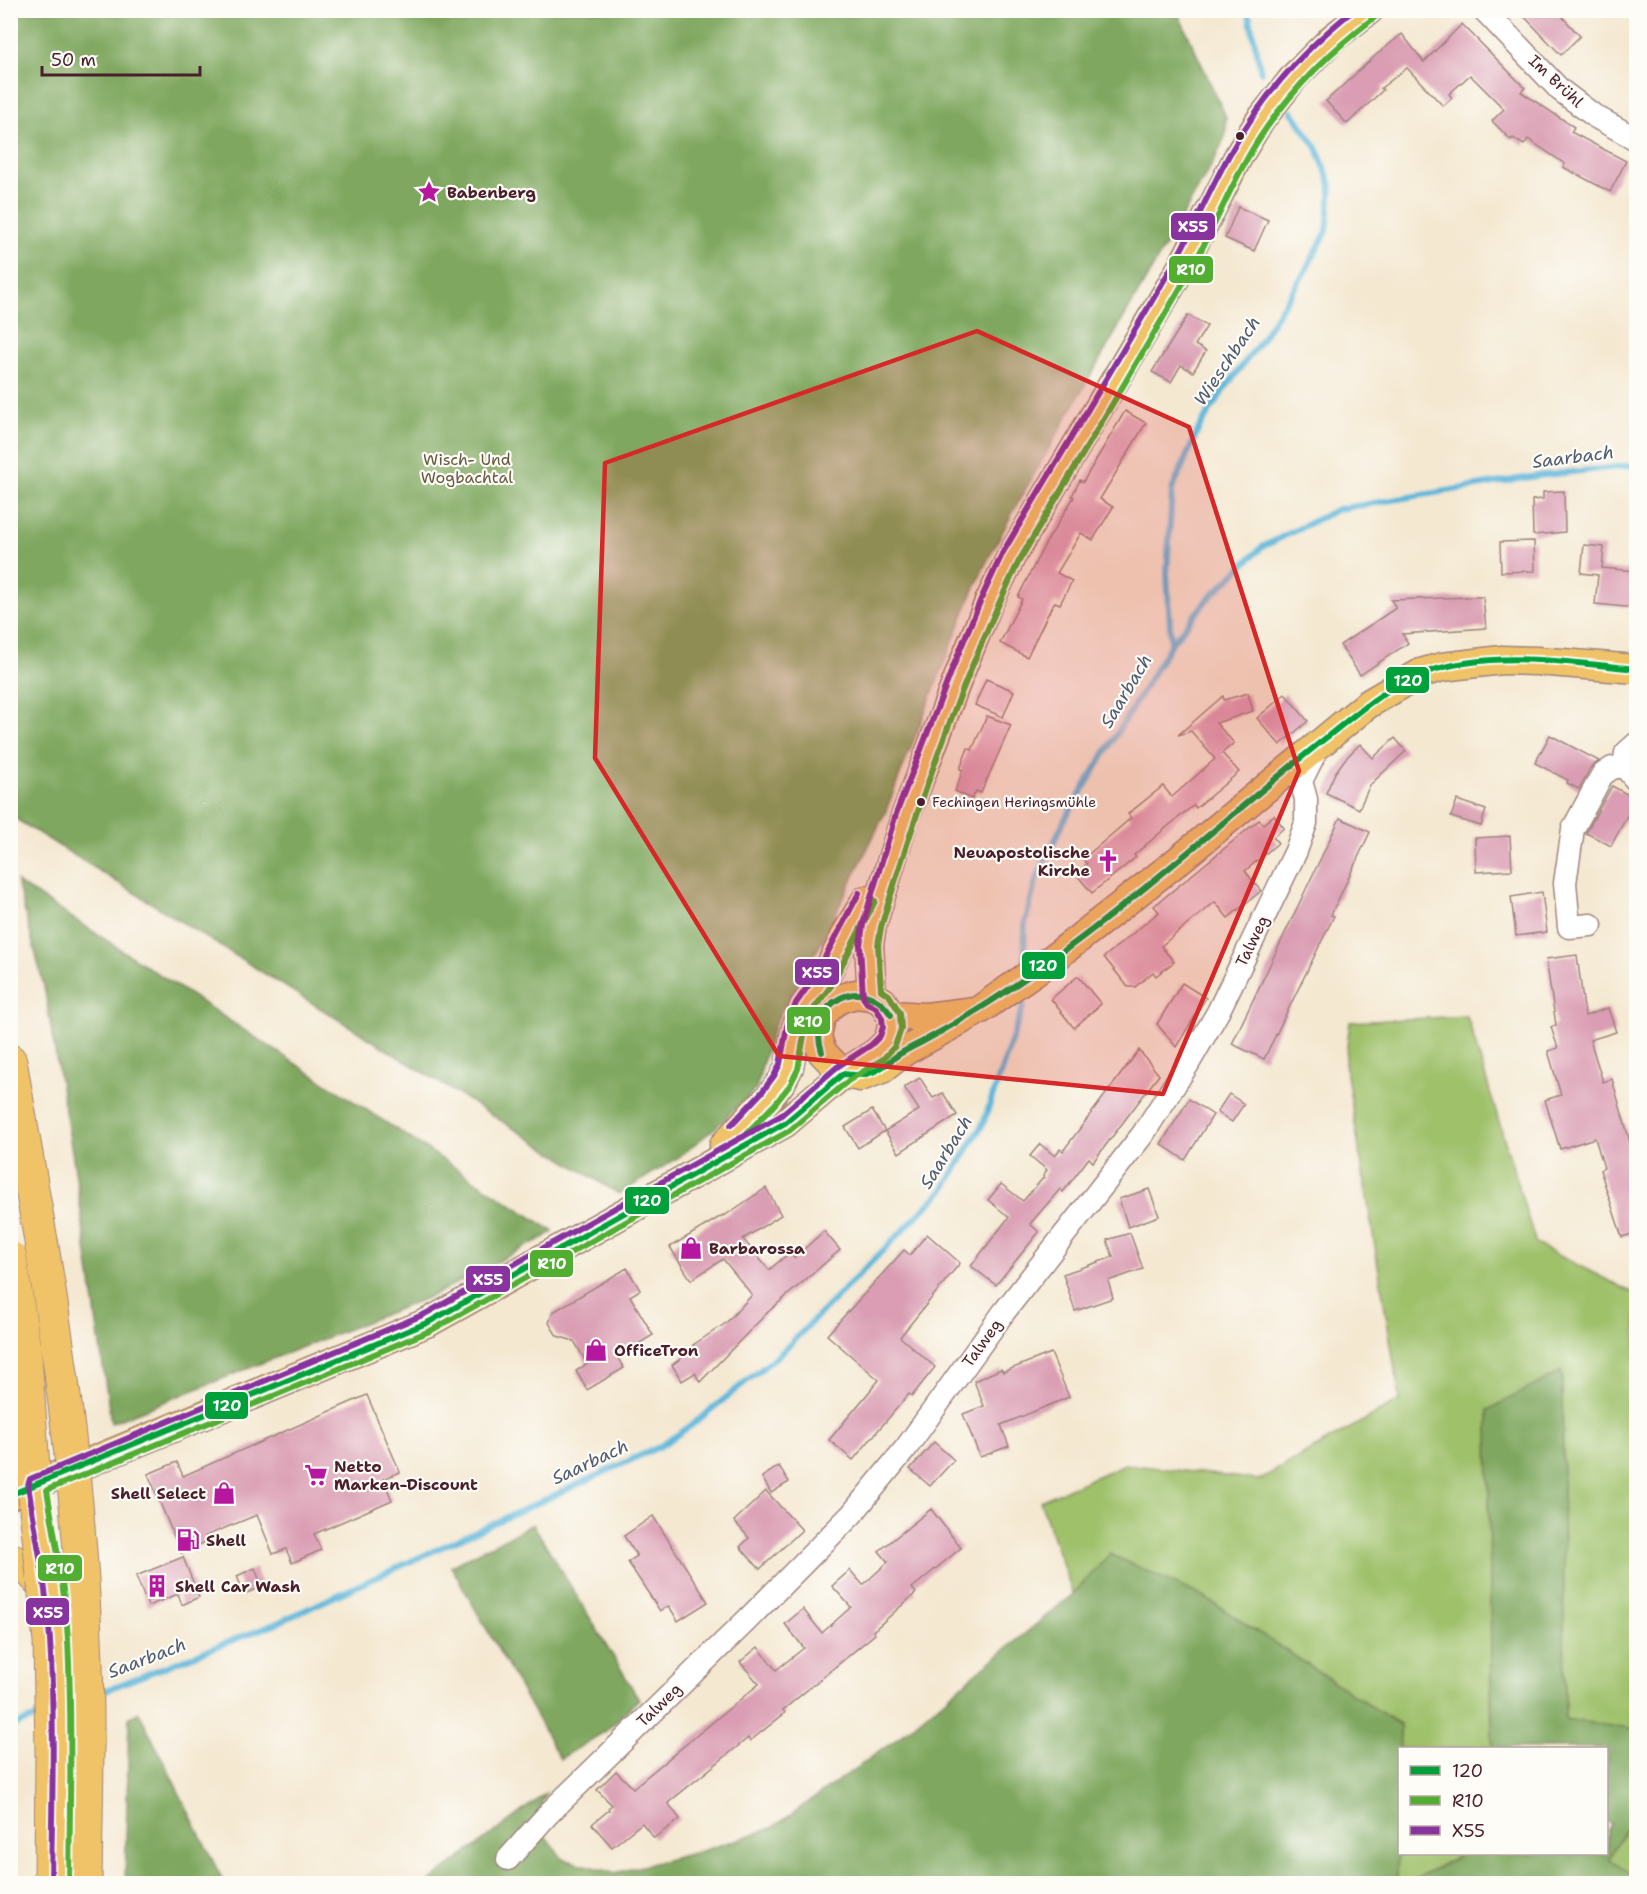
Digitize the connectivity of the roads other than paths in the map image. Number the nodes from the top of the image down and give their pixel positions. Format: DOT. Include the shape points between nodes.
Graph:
graph roads {
  1 [pos="1369,10"];
  2 [pos="1484,10"];
  3 [pos="1636,139"];
  4 [pos="1636,669"];
  5 [pos="1320,742"];
  6 [pos="1636,744"];
  7 [pos="1630,773"];
  8 [pos="905,817"];
  9 [pos="866,900"];
  10 [pos="1591,925"];
  11 [pos="842,998"];
  12 [pos="881,1005"];
  13 [pos="986,1006"];
  14 [pos="822,1052"];
  15 [pos="10,1061"];
  16 [pos="843,1074"];
  17 [pos="724,1145"];
  18 [pos="690,1176"];
  19 [pos="10,1258"];
  20 [pos="47,1480"];
  21 [pos="10,1559"];
  22 [pos="63,1590"];
  23 [pos="68,1640"];
  24 [pos="507,1858"];
  25 [pos="51,1884"];
  26 [pos="60,1884"];
  27 [pos="76,1884"];
  28 [pos="85,1884"];
  1 -- 8 [label="main road" via="1333,38 1295,76 1239,154 1183,265 1007,566 989,602"];
  2 -- 3 [label="street, Im Brühl" via="1560,90 1596,117"];
  4 -- 5 [label="main road" via="1502,660 1442,667 1378,698"];
  5 -- 13 [label="main road" via="1174,864"];
  5 -- 24 [label="street, Talweg" via="1301,781 1306,823 1296,851 1218,1012 1143,1134 852,1514"];
  6 -- 7 [label="street" via="1626,753"];
  7 -- 10 [label="street" via="1612,768 1602,776 1573,829 1565,883 1569,927"];
  8 -- 9 [label="main road"];
  8 -- 12 [label="main road" via="872,925 870,945"];
  9 -- 11 [label="main road"];
  9 -- 17 [label="main road" via="823,981 804,1007 782,1082"];
  11 -- 12 [label="main road" via="856,994"];
  11 -- 14 [label="main road" via="821,1017 817,1037"];
  12 -- 13 [label="main road" via="926,1017"];
  12 -- 16 [label="main road" via="892,1028 888,1041"];
  13 -- 16 [label="main road" via="905,1051 882,1069 860,1077"];
  14 -- 16 [label="main road"];
  14 -- 17 [label="main road" via="777,1107"];
  15 -- 28 [label="highway, bridge" via="59,1349 76,1501 85,1639"];
  16 -- 18 [label="main road" via="785,1123"];
  17 -- 18 [label="main road"];
  18 -- 20 [label="main road" via="429,1323"];
  19 -- 25 [label="highway, bridge" via="25,1356 50,1641"];
  20 -- 22 [label="highway"];
  20 -- 22 [label="highway" via="72,1534"];
  21 -- 22 [label="highway"];
  22 -- 23 [label="highway"];
  23 -- 26 [label="highway"];
  23 -- 27 [label="highway" via="78,1748"];
}
